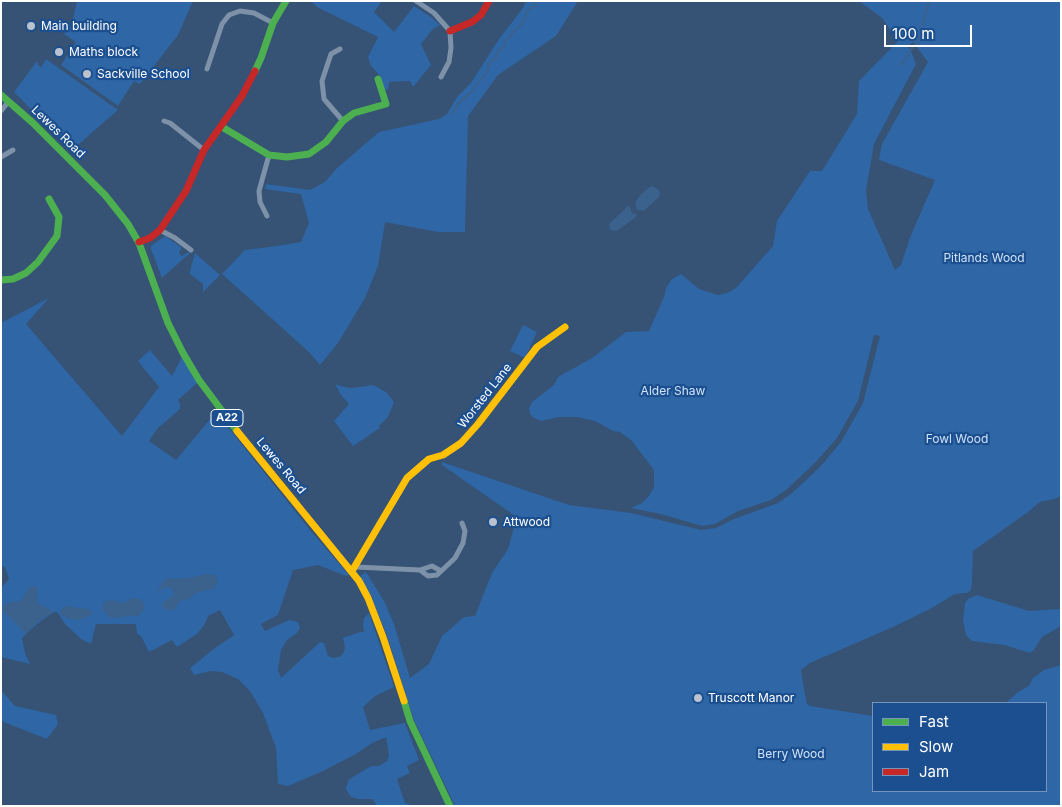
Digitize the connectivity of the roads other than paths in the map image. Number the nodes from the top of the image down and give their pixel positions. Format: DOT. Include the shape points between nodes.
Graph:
graph roads {
  1 [pos="286,1"];
  2 [pos="416,1"];
  3 [pos="489,1"];
  4 [pos="273,23"];
  5 [pos="450,32"];
  6 [pos="340,49"];
  7 [pos="207,69"];
  8 [pos="441,77"];
  9 [pos="378,79"];
  10 [pos="1,95"];
  11 [pos="9,101"];
  12 [pos="1,111"];
  13 [pos="164,121"];
  14 [pos="343,121"];
  15 [pos="222,126"];
  16 [pos="13,150"];
  17 [pos="204,150"];
  18 [pos="269,155"];
  19 [pos="1,157"];
  20 [pos="49,199"];
  21 [pos="266,216"];
  22 [pos="160,230"];
  23 [pos="139,242"];
  24 [pos="183,253"];
  25 [pos="1,280"];
  26 [pos="565,327"];
  27 [pos="462,523"];
  28 [pos="354,569"];
  29 [pos="420,570"];
  30 [pos="441,571"];
  31 [pos="450,806"];
  1 -- 4 [label="main road"];
  2 -- 5 [label="street" via="434,13"];
  3 -- 5 [label="main road" via="481,15"];
  4 -- 7 [label="street" via="254,13 240,11 229,15 222,24"];
  4 -- 15 [label="main road" via="261,58"];
  5 -- 8 [label="street" via="449,62"];
  6 -- 14 [label="street" via="331,54 322,80 324,99"];
  9 -- 14 [label="main road" via="386,104 354,113"];
  10 -- 11 [label="main road, Lewes Road / A22"];
  11 -- 12 [label="street"];
  11 -- 23 [label="main road, Lewes Road / A22" via="105,195"];
  13 -- 17 [label="street"];
  14 -- 18 [label="main road" via="326,142 309,154"];
  15 -- 17 [label="main road"];
  15 -- 18 [label="main road"];
  16 -- 19 [label="street"];
  17 -- 22 [label="main road" via="186,191"];
  18 -- 21 [label="street" via="259,191"];
  20 -- 25 [label="main road" via="58,216 57,236 26,273"];
  22 -- 23 [label="main road"];
  22 -- 24 [label="street" via="189,249"];
  23 -- 28 [label="main road, Lewes Road / A22" via="168,323 199,380 231,424"];
  26 -- 28 [label="main road, Worsted Lane" via="537,347 461,443 443,456 418,466 407,478"];
  27 -- 30 [label="street" via="465,532 463,544 455,558"];
  28 -- 29 [label="street"];
  28 -- 31 [label="main road, Lewes Road / A22" via="383,637 410,722"];
  29 -- 30 [label="street" via="432,566"];
  29 -- 30 [label="street" via="428,576"];
}
